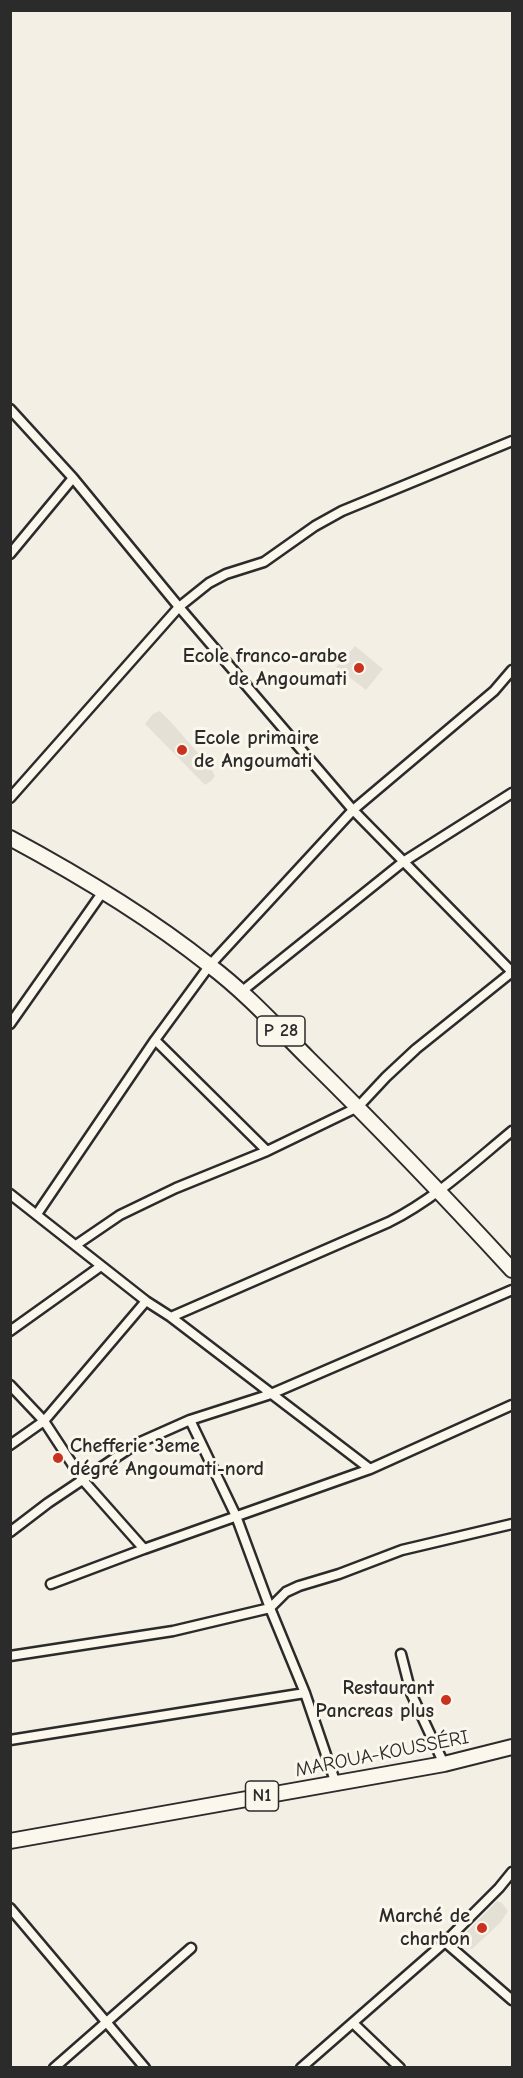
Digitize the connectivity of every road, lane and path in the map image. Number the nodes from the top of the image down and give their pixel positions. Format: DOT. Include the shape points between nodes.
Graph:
graph roads {
  1 [pos="10,409"];
  2 [pos="513,441"];
  3 [pos="73,478"];
  4 [pos="10,554"];
  5 [pos="179,607"];
  6 [pos="513,670"];
  7 [pos="513,793"];
  8 [pos="10,798"];
  9 [pos="353,810"];
  10 [pos="10,838"];
  11 [pos="403,862"];
  12 [pos="102,893"];
  13 [pos="210,965"];
  14 [pos="513,972"];
  15 [pos="241,992"];
  16 [pos="10,1024"];
  17 [pos="155,1040"];
  18 [pos="358,1107"];
  19 [pos="513,1131"];
  20 [pos="267,1150"];
  21 [pos="440,1192"];
  22 [pos="10,1194"];
  23 [pos="37,1214"];
  24 [pos="76,1245"];
  25 [pos="101,1266"];
  26 [pos="513,1270"];
  27 [pos="513,1290"];
  28 [pos="146,1301"];
  29 [pos="171,1317"];
  30 [pos="10,1331"];
  31 [pos="10,1385"];
  32 [pos="271,1394"];
  33 [pos="513,1405"];
  34 [pos="190,1420"];
  35 [pos="44,1421"];
  36 [pos="10,1445"];
  37 [pos="370,1469"];
  38 [pos="82,1479"];
  39 [pos="236,1516"];
  40 [pos="513,1524"];
  41 [pos="10,1532"];
  42 [pos="144,1549"];
  43 [pos="51,1584"];
  44 [pos="270,1608"];
  45 [pos="401,1654"];
  46 [pos="10,1656"];
  47 [pos="305,1693"];
  48 [pos="10,1740"];
  49 [pos="513,1747"];
  50 [pos="444,1764"];
  51 [pos="336,1784"];
  52 [pos="10,1841"];
  53 [pos="513,1872"];
  54 [pos="10,1908"];
  55 [pos="445,1942"];
  56 [pos="191,1948"];
  57 [pos="511,1996"];
  58 [pos="107,2023"];
  59 [pos="353,2023"];
  60 [pos="54,2067"];
  61 [pos="145,2067"];
  62 [pos="301,2067"];
  63 [pos="400,2067"];
  1 -- 3 [label="street"];
  2 -- 5 [label="street" via="342,512 264,562 209,582"];
  3 -- 4 [label="street"];
  3 -- 5 [label="street"];
  5 -- 8 [label="street"];
  5 -- 9 [label="street"];
  6 -- 9 [label="street" via="494,691"];
  7 -- 11 [label="street"];
  9 -- 11 [label="street"];
  9 -- 13 [label="street"];
  10 -- 12 [label="main road, P 28"];
  11 -- 14 [label="street"];
  11 -- 15 [label="street"];
  12 -- 13 [label="main road, P 28"];
  12 -- 16 [label="street"];
  13 -- 15 [label="main road, P 28"];
  13 -- 17 [label="street"];
  14 -- 18 [label="street" via="416,1049"];
  15 -- 18 [label="main road, P 28"];
  17 -- 20 [label="street"];
  17 -- 23 [label="street"];
  18 -- 20 [label="street"];
  18 -- 21 [label="main road, P 28"];
  19 -- 21 [label="street"];
  20 -- 24 [label="street" via="120,1215"];
  21 -- 26 [label="main road, P 28"];
  21 -- 29 [label="street" via="388,1222"];
  22 -- 23 [label="street"];
  23 -- 24 [label="street"];
  24 -- 25 [label="street"];
  25 -- 28 [label="street"];
  25 -- 30 [label="street"];
  27 -- 32 [label="street"];
  28 -- 29 [label="street"];
  28 -- 35 [label="street"];
  29 -- 32 [label="street"];
  31 -- 35 [label="street"];
  32 -- 34 [label="street"];
  32 -- 37 [label="street"];
  33 -- 37 [label="street"];
  34 -- 38 [label="street" via="136,1444"];
  34 -- 39 [label="street"];
  35 -- 36 [label="street"];
  35 -- 38 [label="street"];
  37 -- 39 [label="street"];
  38 -- 41 [label="street"];
  38 -- 42 [label="street"];
  39 -- 42 [label="street"];
  39 -- 44 [label="street"];
  40 -- 44 [label="street" via="402,1550 298,1586"];
  42 -- 43 [label="street"];
  44 -- 46 [label="street" via="173,1631"];
  44 -- 47 [label="street"];
  45 -- 50 [label="street" via="411,1693"];
  47 -- 48 [label="street"];
  47 -- 51 [label="street"];
  49 -- 50 [label="main road, MAROUA-KOUSSÉRI / N1"];
  50 -- 51 [label="main road, MAROUA-KOUSSÉRI / N1"];
  51 -- 52 [label="main road, MAROUA-KOUSSÉRI / N1"];
  53 -- 55 [label="street"];
  54 -- 58 [label="street"];
  55 -- 57 [label="street"];
  55 -- 59 [label="street"];
  56 -- 58 [label="street"];
  58 -- 60 [label="street"];
  58 -- 61 [label="street"];
  59 -- 62 [label="street"];
  59 -- 63 [label="street"];
}
